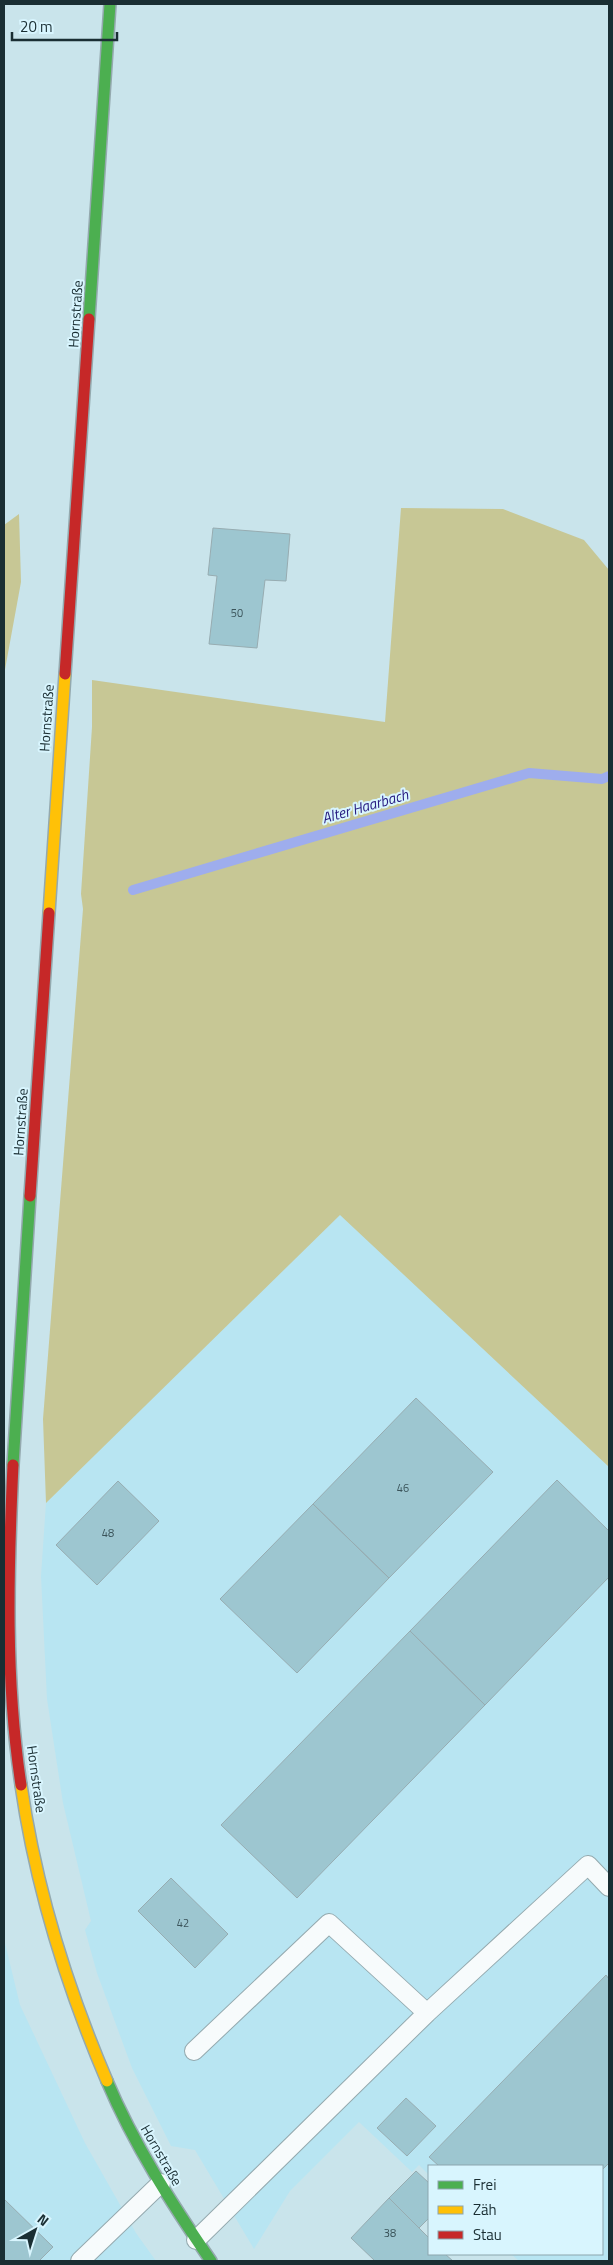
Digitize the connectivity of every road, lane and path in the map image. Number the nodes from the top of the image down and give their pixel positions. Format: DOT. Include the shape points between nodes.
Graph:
graph roads {
  1 [pos="110,4"];
  2 [pos="6,1553"];
  3 [pos="609,1887"];
  4 [pos="427,2013"];
  5 [pos="194,2051"];
  6 [pos="161,2183"];
  7 [pos="196,2240"];
  8 [pos="80,2261"];
  9 [pos="211,2261"];
  1 -- 2 [label="street, Hornstraße"];
  2 -- 6 [label="street, Hornstraße" via="18,1766 35,1863 63,1968 92,2049"];
  3 -- 4 [label="lane" via="588,1865"];
  4 -- 5 [label="lane" via="329,1923"];
  4 -- 7 [label="lane"];
  6 -- 7 [label="street, Hornstraße"];
  6 -- 8 [label="lane"];
  7 -- 9 [label="street, Hornstraße"];
}
